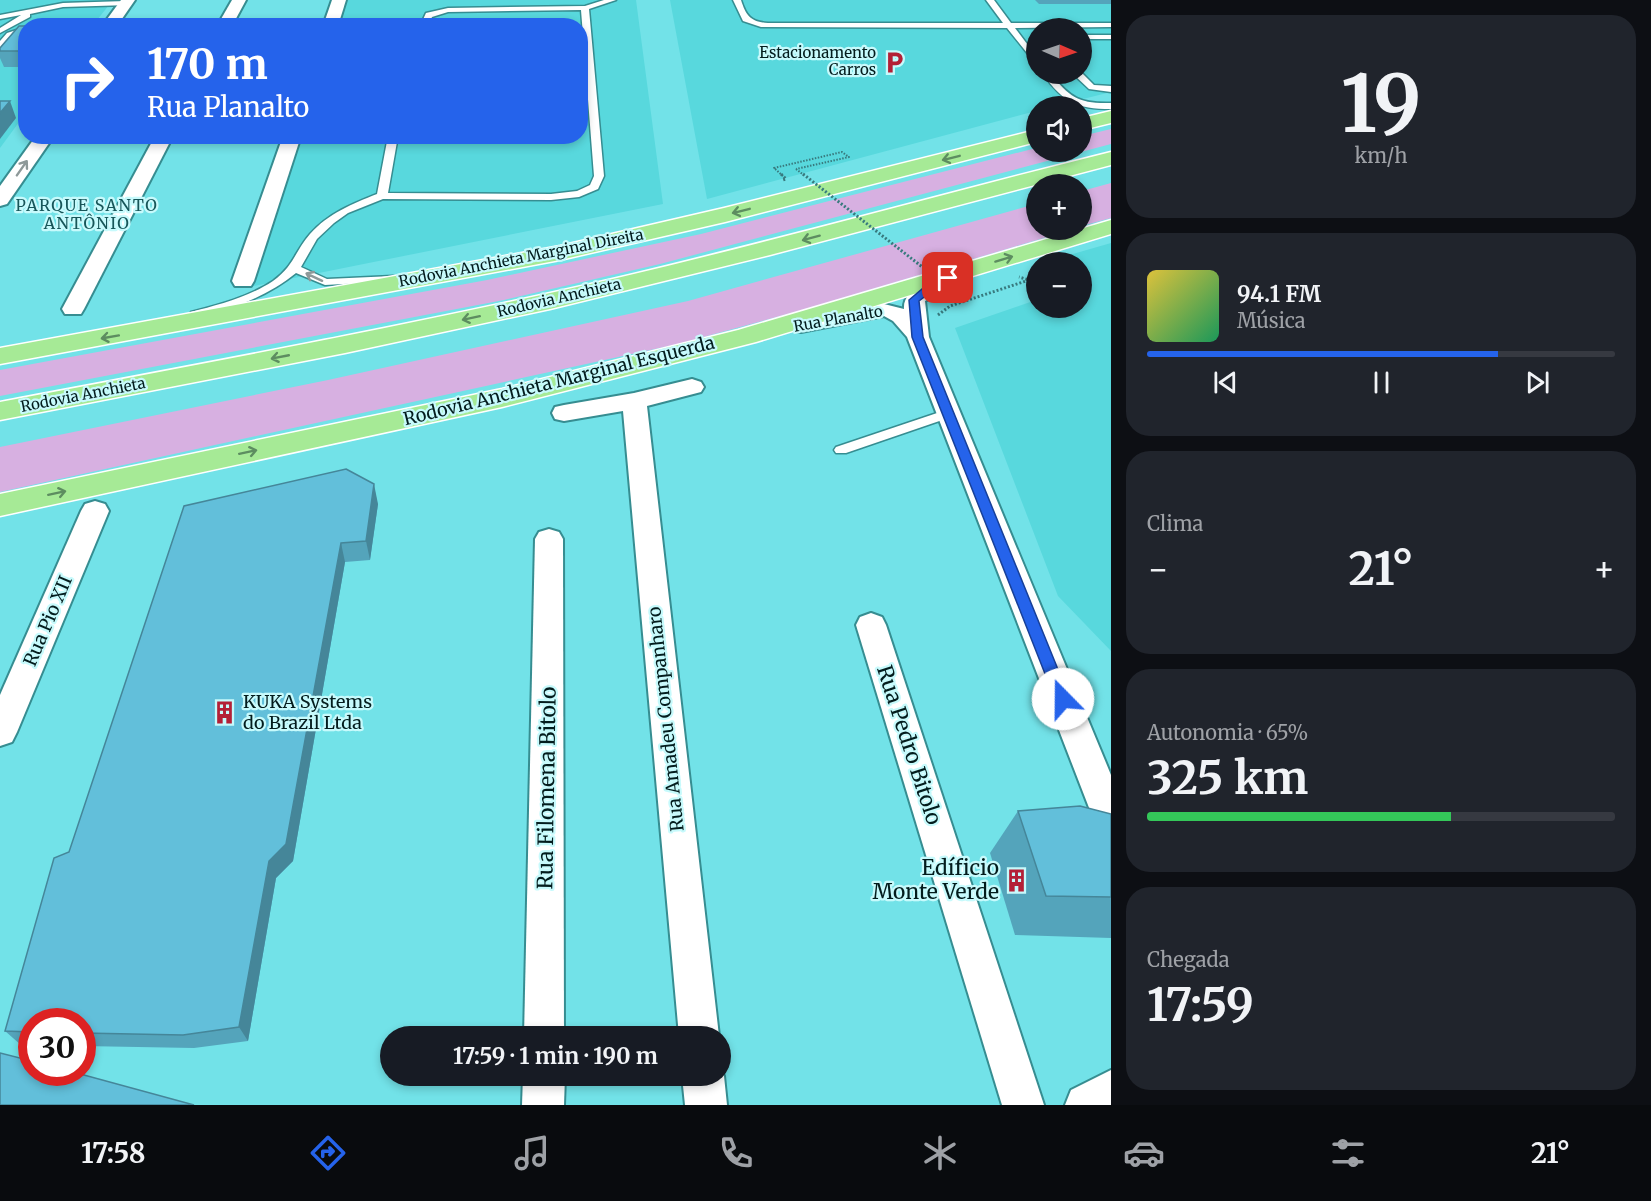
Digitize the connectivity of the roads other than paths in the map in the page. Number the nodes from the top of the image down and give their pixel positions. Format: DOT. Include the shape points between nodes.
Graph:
graph roads {
  1 [pos="239,0"];
  2 [pos="339,0"];
  3 [pos="612,0"];
  4 [pos="737,0"];
  5 [pos="990,0"];
  6 [pos="131,4"];
  7 [pos="532,4"];
  8 [pos="585,8"];
  9 [pos="34,10"];
  10 [pos="0,17"];
  11 [pos="21,18"];
  12 [pos="120,18"];
  13 [pos="229,18"];
  14 [pos="333,18"];
  15 [pos="428,18"];
  16 [pos="586,18"];
  17 [pos="18,20"];
  18 [pos="0,25"];
  19 [pos="1009,25"];
  20 [pos="1111,25"];
  21 [pos="1026,26"];
  22 [pos="1092,26"];
  23 [pos="0,31"];
  24 [pos="18,32"];
  25 [pos="1092,37"];
  26 [pos="1111,37"];
  27 [pos="588,44"];
  28 [pos="0,46"];
  29 [pos="1026,47"];
  30 [pos="1089,84"];
  31 [pos="1111,89"];
  32 [pos="1092,106"];
  33 [pos="1111,106"];
  34 [pos="1111,117"];
  35 [pos="1092,122"];
  36 [pos="1026,135"];
  37 [pos="1026,138"];
  38 [pos="1007,143"];
  39 [pos="20,144"];
  40 [pos="39,144"];
  41 [pos="160,144"];
  42 [pos="289,144"];
  43 [pos="392,144"];
  44 [pos="1111,158"];
  45 [pos="0,171"];
  46 [pos="1111,173"];
  47 [pos="1092,178"];
  48 [pos="382,196"];
  49 [pos="1026,196"];
  50 [pos="0,200"];
  51 [pos="1111,227"];
  52 [pos="295,268"];
  53 [pos="434,275"];
  54 [pos="243,281"];
  55 [pos="963,285"];
  56 [pos="73,309"];
  57 [pos="140,331"];
  58 [pos="747,336"];
  59 [pos="918,337"];
  60 [pos="63,345"];
  61 [pos="0,350"];
  62 [pos="0,356"];
  63 [pos="692,387"];
  64 [pos="634,401"];
  65 [pos="0,411"];
  66 [pos="564,413"];
  67 [pos="949,413"];
  68 [pos="0,434"];
  69 [pos="841,450"];
  70 [pos="0,505"];
  71 [pos="95,511"];
  72 [pos="549,539"];
  73 [pos="871,625"];
  74 [pos="0,732"];
  75 [pos="1111,818"];
  76 [pos="544,1026"];
  77 [pos="698,1026"];
  78 [pos="544,1086"];
  79 [pos="704,1086"];
  80 [pos="1111,1091"];
  81 [pos="543,1105"];
  82 [pos="706,1105"];
  83 [pos="1023,1105"];
  84 [pos="1086,1105"];
  1 -- 13 [label="street"];
  2 -- 14 [label="street"];
  3 -- 8 [label="lane"];
  4 -- 19 [label="lane" via="742,17 755,24"];
  5 -- 19 [label="lane"];
  6 -- 9 [label="lane" via="63,5"];
  6 -- 12 [label="street"];
  7 -- 8 [label="lane"];
  7 -- 15 [label="lane" via="448,10"];
  8 -- 16 [label="lane"];
  9 -- 10 [label="lane"];
  9 -- 11 [label="lane"];
  9 -- 18 [label="lane"];
  17 -- 23 [label="lane"];
  19 -- 21 [label="lane"];
  19 -- 29 [label="lane"];
  20 -- 22 [label="lane"];
  24 -- 28 [label="lane"];
  25 -- 26 [label="lane"];
  27 -- 48 [label="lane" via="599,177 594,187 579,194 551,197"];
  30 -- 31 [label="lane"];
  32 -- 33 [label="lane"];
  34 -- 35 [label="highway"];
  36 -- 38 [label="lane"];
  37 -- 38 [label="highway, Rodovia Anchieta Marginal Direita"];
  38 -- 53 [label="highway, Rodovia Anchieta Marginal Direita, one-way" via="637,236"];
  39 -- 45 [label="street"];
  50 -- 40 [label="street, one-way"];
  41 -- 56 [label="street"];
  42 -- 54 [label="street"];
  43 -- 48 [label="lane"];
  44 -- 65 [label="highway, Rodovia Anchieta, one-way" via="799,242 549,301 390,336"];
  46 -- 47 [label="highway"];
  48 -- 52 [label="lane" via="330,221 313,237"];
  49 -- 68 [label="highway, Rodovia Anchieta" via="592,312"];
  55 -- 51 [label="highway, Rodovia Anchieta Marginal Esquerda, one-way"];
  53 -- 52 [label="lane, one-way" via="325,282"];
  52 -- 57 [label="lane" via="256,294"];
  53 -- 57 [label="highway, Rodovia Anchieta Marginal Direita"];
  55 -- 58 [label="highway, Rodovia Anchieta Marginal Esquerda"];
  55 -- 59 [label="street, Rua Planalto" via="916,296"];
  57 -- 60 [label="highway, Rodovia Anchieta Marginal Direita, one-way"];
  58 -- 59 [label="street, Rua Planalto" via="876,309 897,312"];
  70 -- 58 [label="highway, Rodovia Anchieta Marginal Esquerda, one-way" via="502,398"];
  59 -- 67 [label="street, Rua Planalto"];
  60 -- 61 [label="street"];
  60 -- 62 [label="highway, Rodovia Anchieta Marginal Direita"];
  63 -- 64 [label="street"];
  64 -- 66 [label="street"];
  64 -- 77 [label="street, Rua Amadeu Companharo"];
  67 -- 69 [label="lane"];
  67 -- 75 [label="street, Rua Planalto"];
  71 -- 74 [label="street, Rua Pio XII"];
  72 -- 76 [label="street, Rua Filomena Bitolo"];
  73 -- 83 [label="street, Rua Pedro Bitolo"];
  78 -- 81 [label="street"];
  79 -- 82 [label="street"];
  80 -- 84 [label="street"];
}
